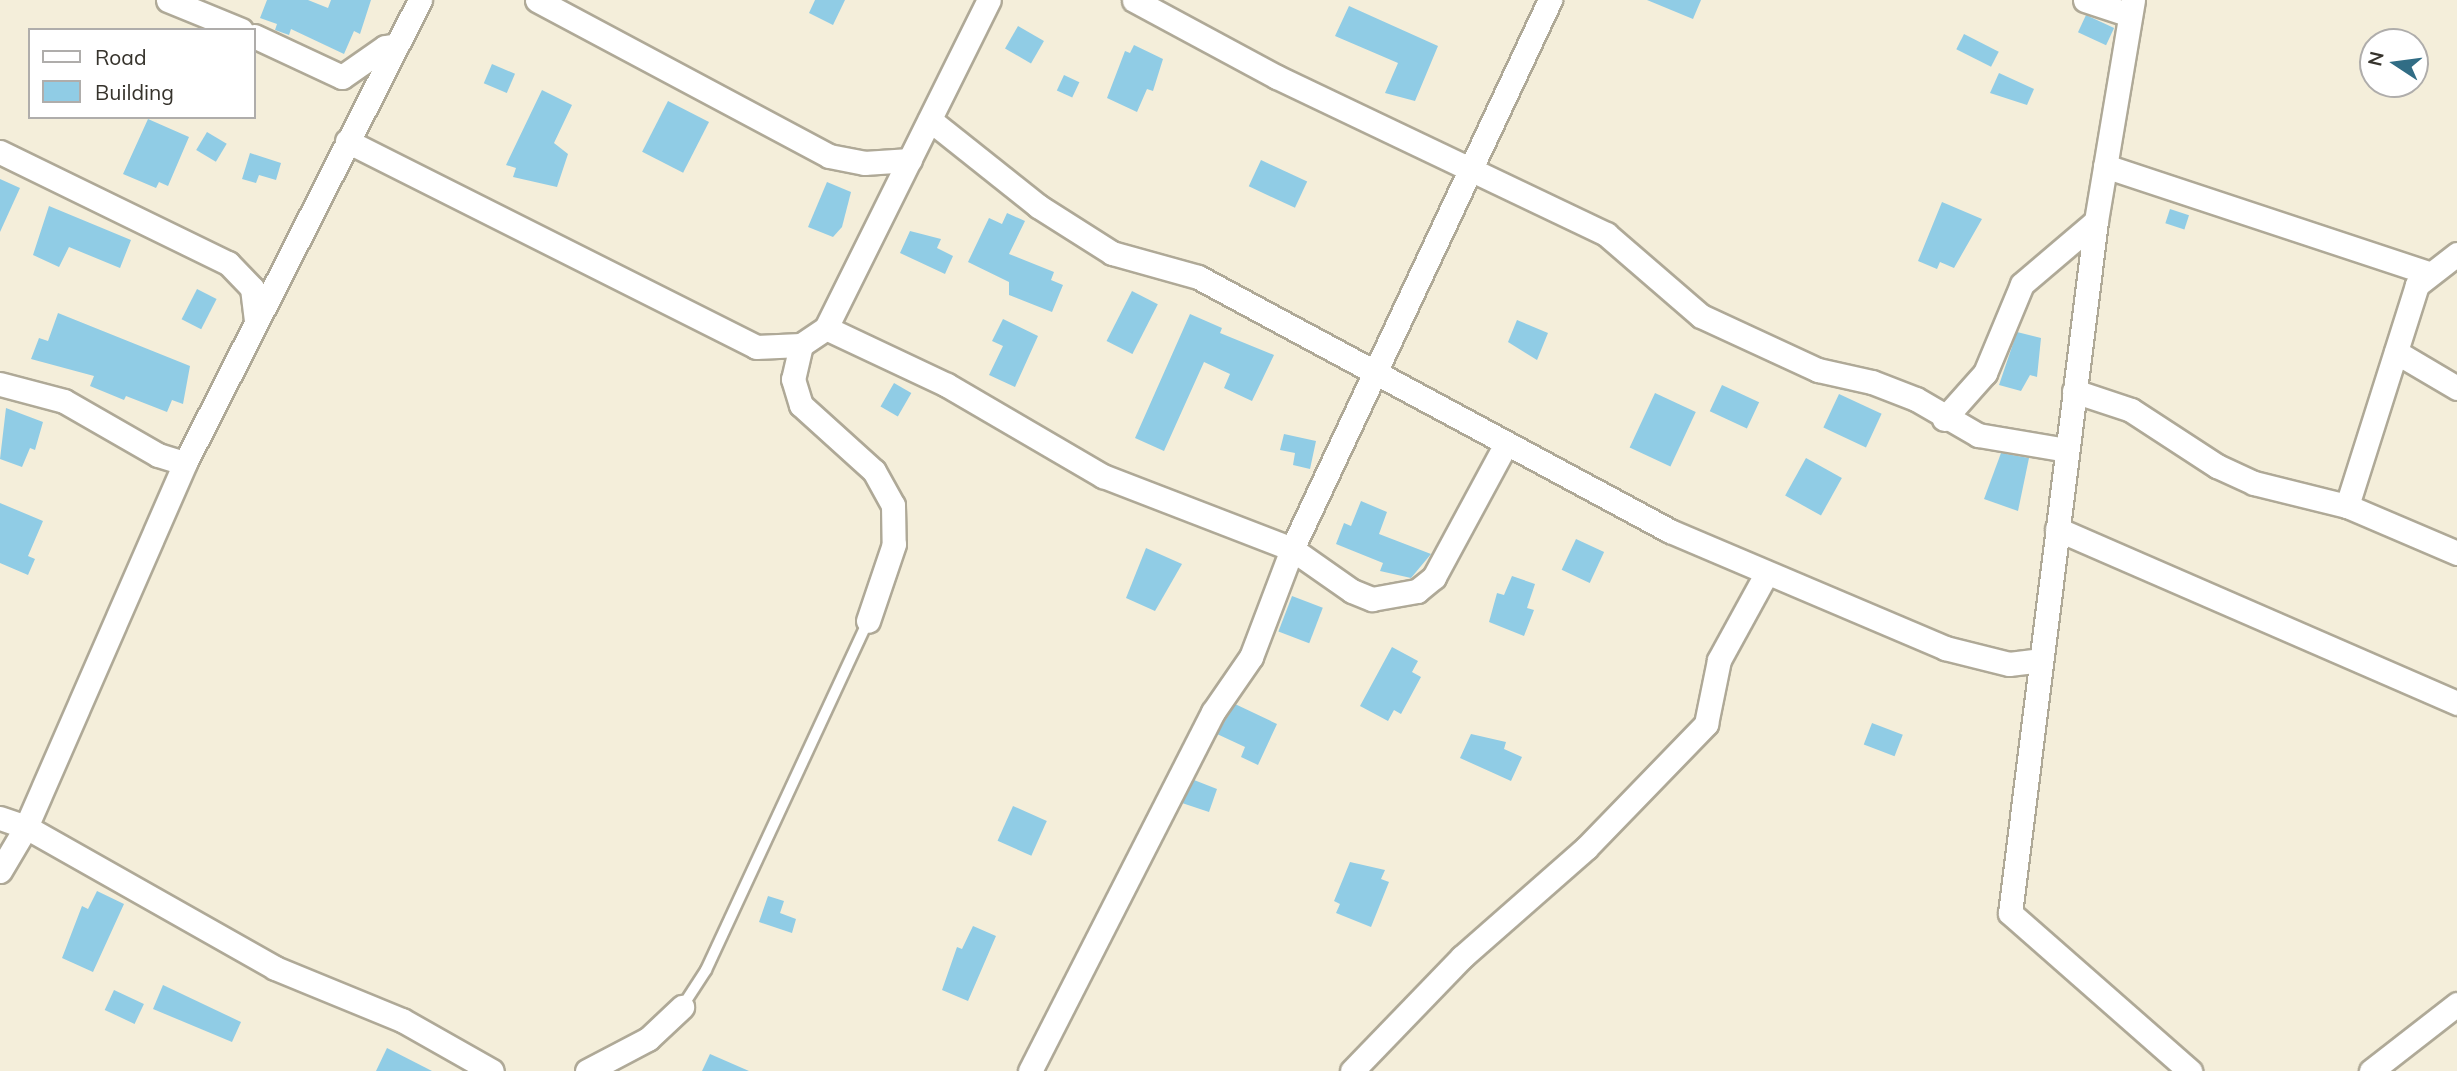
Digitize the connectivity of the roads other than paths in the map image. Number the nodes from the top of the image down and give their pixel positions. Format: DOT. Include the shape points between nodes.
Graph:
graph roads {
  1 [pos="169,0"];
  2 [pos="420,0"];
  3 [pos="537,0"];
  4 [pos="989,0"];
  5 [pos="1133,0"];
  6 [pos="1550,0"];
  7 [pos="2085,0"];
  8 [pos="2131,8"];
  9 [pos="236,28"];
  10 [pos="256,37"];
  11 [pos="397,45"];
  12 [pos="930,120"];
  13 [pos="347,141"];
  14 [pos="0,152"];
  15 [pos="910,160"];
  16 [pos="2105,166"];
  17 [pos="1468,168"];
  18 [pos="2096,221"];
  19 [pos="2457,254"];
  20 [pos="2429,273"];
  21 [pos="256,323"];
  22 [pos="826,328"];
  23 [pos="801,345"];
  24 [pos="2396,352"];
  25 [pos="1376,369"];
  26 [pos="0,384"];
  27 [pos="2457,388"];
  28 [pos="2074,390"];
  29 [pos="1944,419"];
  30 [pos="1506,444"];
  31 [pos="2067,450"];
  32 [pos="186,463"];
  33 [pos="2347,506"];
  34 [pos="2057,529"];
  35 [pos="1292,549"];
  36 [pos="2457,552"];
  37 [pos="1766,574"];
  38 [pos="868,621"];
  39 [pos="2040,660"];
  40 [pos="2457,704"];
  41 [pos="0,818"];
  42 [pos="26,827"];
  43 [pos="0,871"];
  44 [pos="2457,1004"];
  45 [pos="682,1007"];
  46 [pos="492,1071"];
  47 [pos="587,1071"];
  48 [pos="1030,1071"];
  49 [pos="1352,1071"];
  50 [pos="2190,1071"];
  51 [pos="2371,1071"];
  1 -- 9 [label="street"];
  2 -- 11 [label="street"];
  3 -- 15 [label="street" via="829,156 863,163"];
  4 -- 12 [label="street"];
  5 -- 17 [label="street" via="1277,77"];
  6 -- 17 [label="street"];
  7 -- 8 [label="street"];
  8 -- 16 [label="street"];
  10 -- 11 [label="street" via="342,77 385,47"];
  11 -- 13 [label="street"];
  12 -- 15 [label="street"];
  12 -- 25 [label="street" via="1038,206 1112,253 1198,277 1345,360"];
  13 -- 21 [label="street"];
  13 -- 23 [label="street" via="756,347"];
  14 -- 21 [label="street" via="228,262 252,288"];
  15 -- 22 [label="street"];
  16 -- 18 [label="street"];
  16 -- 20 [label="street"];
  17 -- 25 [label="street"];
  17 -- 29 [label="street" via="1606,234 1701,316 1818,370 1872,382 1916,399"];
  18 -- 28 [label="street"];
  18 -- 29 [label="street" via="2022,284 1985,373"];
  19 -- 20 [label="street"];
  20 -- 24 [label="street" via="2417,285"];
  21 -- 32 [label="street"];
  22 -- 23 [label="street"];
  22 -- 35 [label="street" via="947,385 1103,476"];
  23 -- 38 [label="street" via="793,379 801,405 874,471 893,505 894,544"];
  24 -- 27 [label="street"];
  24 -- 33 [label="street"];
  25 -- 30 [label="street"];
  25 -- 35 [label="street"];
  26 -- 32 [label="street" via="64,401 158,455"];
  28 -- 31 [label="street"];
  28 -- 33 [label="street" via="2131,410 2217,466 2254,483"];
  29 -- 31 [label="street" via="1978,435"];
  30 -- 35 [label="street" via="1449,556 1417,592 1372,598 1352,591"];
  30 -- 37 [label="street" via="1593,493"];
  31 -- 34 [label="street"];
  32 -- 42 [label="street"];
  33 -- 36 [label="street"];
  34 -- 39 [label="street"];
  34 -- 40 [label="street"];
  35 -- 48 [label="street" via="1251,657 1213,712"];
  37 -- 39 [label="street" via="1945,648 2009,664"];
  37 -- 49 [label="street" via="1718,660 1706,724 1586,848 1462,957"];
  38 -- 45 [label="lane" via="724,934"];
  39 -- 50 [label="street" via="2010,914"];
  41 -- 42 [label="street"];
  42 -- 43 [label="street"];
  42 -- 46 [label="street" via="275,968 402,1020"];
  44 -- 51 [label="street"];
  45 -- 47 [label="street" via="648,1039"];
}
